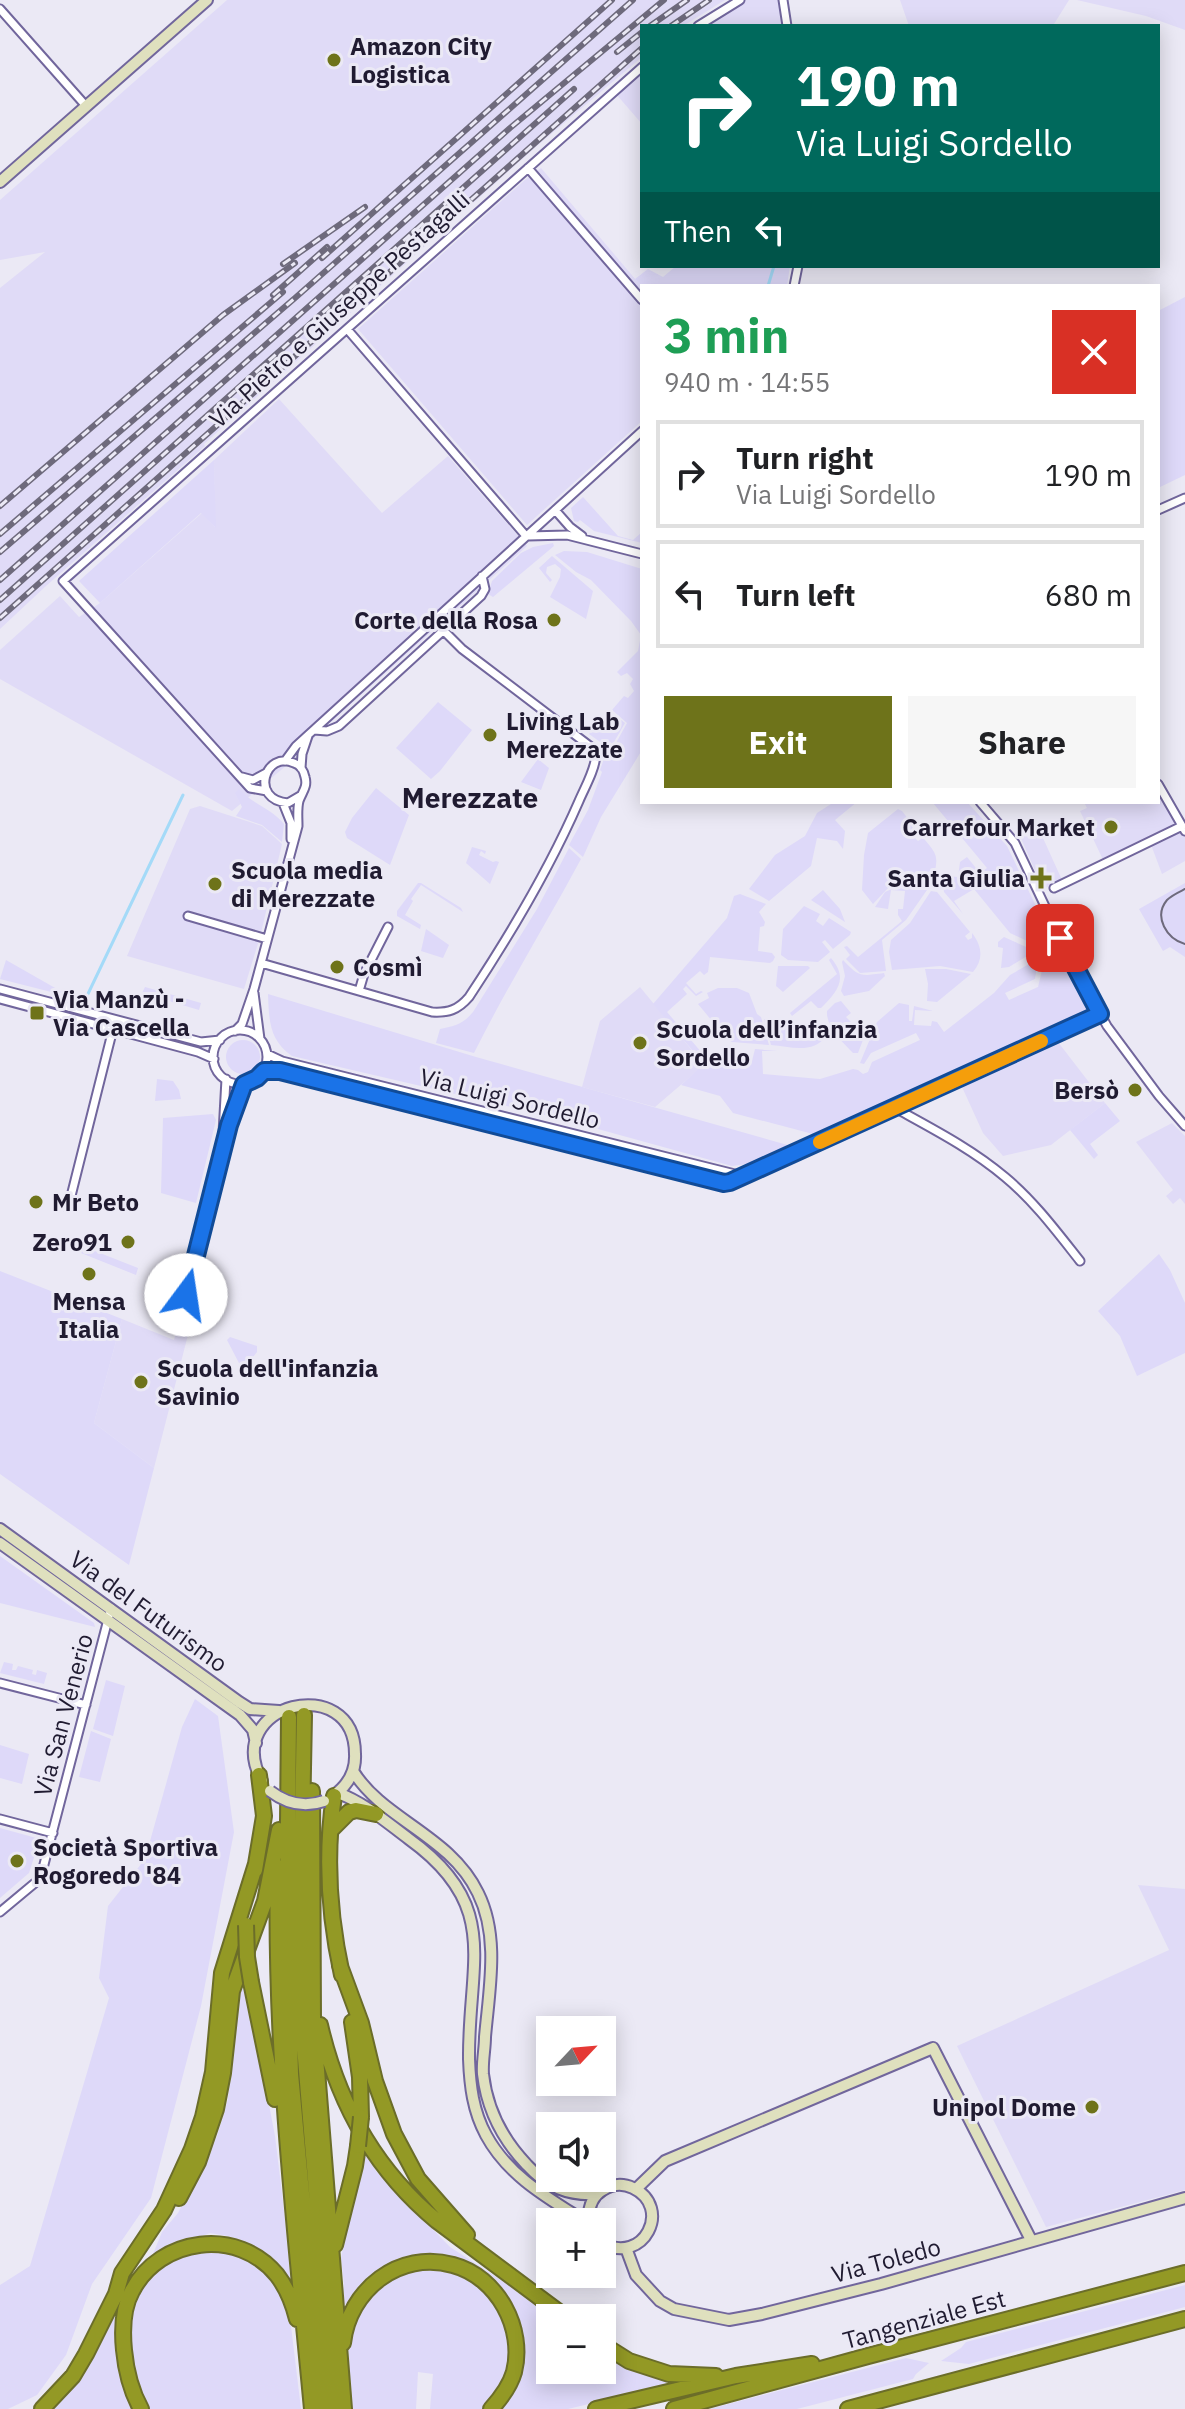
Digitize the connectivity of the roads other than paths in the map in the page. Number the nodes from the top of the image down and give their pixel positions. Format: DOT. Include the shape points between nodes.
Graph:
graph roads {
  1 [pos="207,0"];
  2 [pos="740,0"];
  3 [pos="783,0"];
  4 [pos="0,9"];
  5 [pos="701,24"];
  6 [pos="787,24"];
  7 [pos="640,69"];
  8 [pos="86,106"];
  9 [pos="528,168"];
  10 [pos="0,182"];
  11 [pos="640,298"];
  12 [pos="347,329"];
  13 [pos="640,433"];
  14 [pos="1185,498"];
  15 [pos="1160,509"];
  16 [pos="555,510"];
  17 [pos="526,536"];
  18 [pos="589,540"];
  19 [pos="640,553"];
  20 [pos="482,576"];
  21 [pos="443,630"];
  22 [pos="311,732"];
  23 [pos="285,761"];
  24 [pos="301,768"];
  25 [pos="266,773"];
  26 [pos="240,776"];
  27 [pos="1160,787"];
  28 [pos="267,791"];
  29 [pos="300,796"];
  30 [pos="283,803"];
  31 [pos="982,804"];
  32 [pos="1184,828"];
  33 [pos="290,849"];
  34 [pos="1054,888"];
  35 [pos="188,916"];
  36 [pos="388,927"];
  37 [pos="267,939"];
  38 [pos="261,963"];
  39 [pos="0,989"];
  40 [pos="254,989"];
  41 [pos="359,991"];
  42 [pos="0,999"];
  43 [pos="1100,1014"];
  44 [pos="113,1029"];
  45 [pos="235,1031"];
  46 [pos="260,1039"];
  47 [pos="220,1040"];
  48 [pos="267,1054"];
  49 [pos="214,1059"];
  50 [pos="264,1071"];
  51 [pos="226,1079"];
  52 [pos="244,1084"];
  53 [pos="895,1108"];
  54 [pos="1185,1126"];
  55 [pos="223,1152"];
  56 [pos="745,1176"];
  57 [pos="68,1208"];
  58 [pos="1080,1261"];
  59 [pos="186,1295"];
  60 [pos="0,1529"];
  61 [pos="0,1543"];
  62 [pos="111,1608"];
  63 [pos="108,1621"];
  64 [pos="0,1683"];
  65 [pos="86,1705"];
  66 [pos="289,1713"];
  67 [pos="303,1733"];
  68 [pos="256,1743"];
  69 [pos="289,1763"];
  70 [pos="353,1771"];
  71 [pos="259,1775"];
  72 [pos="332,1797"];
  73 [pos="379,1807"];
  74 [pos="0,1819"];
  75 [pos="279,1830"];
  76 [pos="331,1830"];
  77 [pos="53,1833"];
  78 [pos="256,1864"];
  79 [pos="0,1912"];
  80 [pos="340,1966"];
  81 [pos="312,1977"];
  82 [pos="636,2189"];
  83 [pos="597,2194"];
  84 [pos="1185,2198"];
  85 [pos="564,2208"];
  86 [pos="590,2208"];
  87 [pos="296,2239"];
  88 [pos="1031,2240"];
  89 [pos="616,2247"];
  90 [pos="626,2248"];
  91 [pos="332,2269"];
  92 [pos="1185,2273"];
  93 [pos="511,2276"];
  94 [pos="116,2294"];
  95 [pos="548,2304"];
  96 [pos="1185,2319"];
  97 [pos="616,2353"];
  98 [pos="868,2356"];
  99 [pos="340,2371"];
  100 [pos="309,2372"];
  101 [pos="736,2376"];
  102 [pos="42,2409"];
  103 [pos="141,2409"];
  104 [pos="312,2409"];
  105 [pos="322,2409"];
  106 [pos="334,2409"];
  107 [pos="344,2409"];
  108 [pos="491,2409"];
  109 [pos="596,2409"];
  110 [pos="674,2409"];
  111 [pos="848,2409"];
  1 -- 8 [label="street"];
  2 -- 5 [label="street"];
  3 -- 6 [label="street"];
  4 -- 8 [label="street"];
  7 -- 9 [label="street, Via Pietro e Giuseppe Pestagalli"];
  8 -- 10 [label="street"];
  9 -- 11 [label="street"];
  9 -- 12 [label="street, Via Pietro e Giuseppe Pestagalli"];
  12 -- 17 [label="street"];
  12 -- 26 [label="street, Via Pietro e Giuseppe Pestagalli" via="63,581"];
  13 -- 16 [label="street"];
  14 -- 15 [label="street"];
  16 -- 17 [label="street"];
  16 -- 18 [label="street"];
  17 -- 18 [label="street"];
  17 -- 20 [label="street"];
  18 -- 19 [label="street"];
  20 -- 21 [label="street" via="484,591"];
  20 -- 22 [label="street"];
  21 -- 22 [label="street" via="339,726"];
  21 -- 41 [label="street" via="591,747 595,761 567,828 511,934 461,1006 447,1013 432,1012"];
  22 -- 23 [label="street"];
  22 -- 24 [label="street"];
  23 -- 24 [label="street"];
  23 -- 25 [label="street"];
  24 -- 29 [label="street" via="306,784"];
  25 -- 26 [label="street" via="249,780"];
  25 -- 28 [label="street"];
  26 -- 28 [label="street" via="253,789"];
  27 -- 32 [label="street"];
  28 -- 30 [label="street"];
  29 -- 30 [label="street"];
  29 -- 33 [label="street"];
  30 -- 33 [label="street" via="291,823"];
  31 -- 43 [label="street" via="1015,843"];
  32 -- 34 [label="street"];
  33 -- 37 [label="street"];
  35 -- 37 [label="street"];
  36 -- 41 [label="street"];
  37 -- 38 [label="street"];
  38 -- 40 [label="street"];
  38 -- 41 [label="street"];
  39 -- 47 [label="street" via="201,1042"];
  40 -- 45 [label="street"];
  40 -- 46 [label="street"];
  42 -- 44 [label="street"];
  43 -- 53 [label="street, Via Luigi Sordello"];
  43 -- 54 [label="street"];
  44 -- 49 [label="street"];
  44 -- 57 [label="street"];
  45 -- 46 [label="street"];
  45 -- 47 [label="street"];
  46 -- 48 [label="street"];
  47 -- 49 [label="street"];
  48 -- 50 [label="street"];
  48 -- 56 [label="street, Via Luigi Sordello"];
  49 -- 51 [label="street"];
  50 -- 52 [label="street"];
  50 -- 56 [label="street, Via Luigi Sordello" via="724,1183"];
  51 -- 52 [label="street"];
  51 -- 55 [label="street"];
  52 -- 55 [label="street"];
  53 -- 56 [label="street, Via Luigi Sordello"];
  53 -- 58 [label="street" via="961,1145 1007,1179"];
  55 -- 59 [label="street"];
  60 -- 62 [label="street, Via del Futurismo"];
  61 -- 63 [label="street, Via del Futurismo"];
  62 -- 63 [label="street, Via San Venerio"];
  62 -- 66 [label="street, Via del Futurismo" via="239,1702 259,1711"];
  63 -- 65 [label="street, Via San Venerio"];
  63 -- 68 [label="street, Via del Futurismo" via="240,1715"];
  64 -- 65 [label="street"];
  65 -- 77 [label="street, Via San Venerio"];
  66 -- 67 [label="highway"];
  66 -- 68 [label="street" via="266,1722"];
  66 -- 69 [label="highway"];
  66 -- 70 [label="street" via="302,1704 338,1716 349,1730"];
  67 -- 81 [label="highway" via="312,1772"];
  67 -- 106 [label="highway" via="304,2046"];
  68 -- 71 [label="street"];
  69 -- 75 [label="highway" via="280,1790"];
  69 -- 105 [label="highway" via="291,2074"];
  70 -- 72 [label="street"];
  70 -- 73 [label="street"];
  71 -- 72 [label="street, bridge" via="270,1791 293,1803"];
  71 -- 78 [label="highway" via="264,1816"];
  72 -- 73 [label="street"];
  72 -- 76 [label="highway"];
  73 -- 76 [label="highway" via="349,1812"];
  73 -- 83 [label="street" via="442,1847 468,1875 483,1904 491,1938 483,2072 501,2131 548,2183 564,2192"];
  73 -- 85 [label="street" via="440,1864 471,1916 475,1938 470,2085 485,2134 509,2169"];
  74 -- 77 [label="street, Via San Venerio"];
  75 -- 87 [label="highway" via="279,2030"];
  75 -- 94 [label="highway" via="265,1901 232,1991 211,2126 183,2191"];
  76 -- 80 [label="highway" via="333,1932"];
  77 -- 79 [label="street, Via San Venerio" via="38,1879"];
  78 -- 87 [label="highway, bridge" via="246,1925 247,1957"];
  78 -- 94 [label="highway" via="222,1973 213,2072 199,2132 169,2200 122,2273"];
  80 -- 91 [label="highway, bridge" via="360,2077 361,2117"];
  80 -- 93 [label="highway" via="394,2134 418,2179"];
  81 -- 91 [label="highway"];
  81 -- 93 [label="highway" via="329,2060 368,2146 420,2207"];
  82 -- 83 [label="street" via="616,2185"];
  82 -- 88 [label="street" via="665,2161 933,2048"];
  82 -- 90 [label="street" via="650,2205 651,2226 639,2243"];
  83 -- 86 [label="street"];
  84 -- 88 [label="street, Via Toledo"];
  87 -- 100 [label="highway"];
  88 -- 90 [label="street, Via Toledo" via="881,2284 729,2320 660,2301 636,2275"];
  89 -- 90 [label="street"];
  91 -- 99 [label="highway"];
  92 -- 98 [label="highway, Tangenziale Est"];
  93 -- 95 [label="highway"];
  94 -- 102 [label="highway" via="73,2376"];
  96 -- 111 [label="highway"];
  97 -- 101 [label="highway" via="669,2374"];
  98 -- 101 [label="highway"];
  98 -- 110 [label="highway, Tangenziale Est"];
  99 -- 107 [label="highway"];
  99 -- 108 [label="highway" via="350,2313 364,2292 382,2276 417,2262 453,2264 479,2277 511,2319 517,2346 514,2373"];
  100 -- 103 [label="highway" via="290,2296 269,2267 226,2245 188,2246 165,2255 147,2271 127,2304 125,2357"];
  100 -- 104 [label="highway"];
  101 -- 109 [label="highway"];
}
